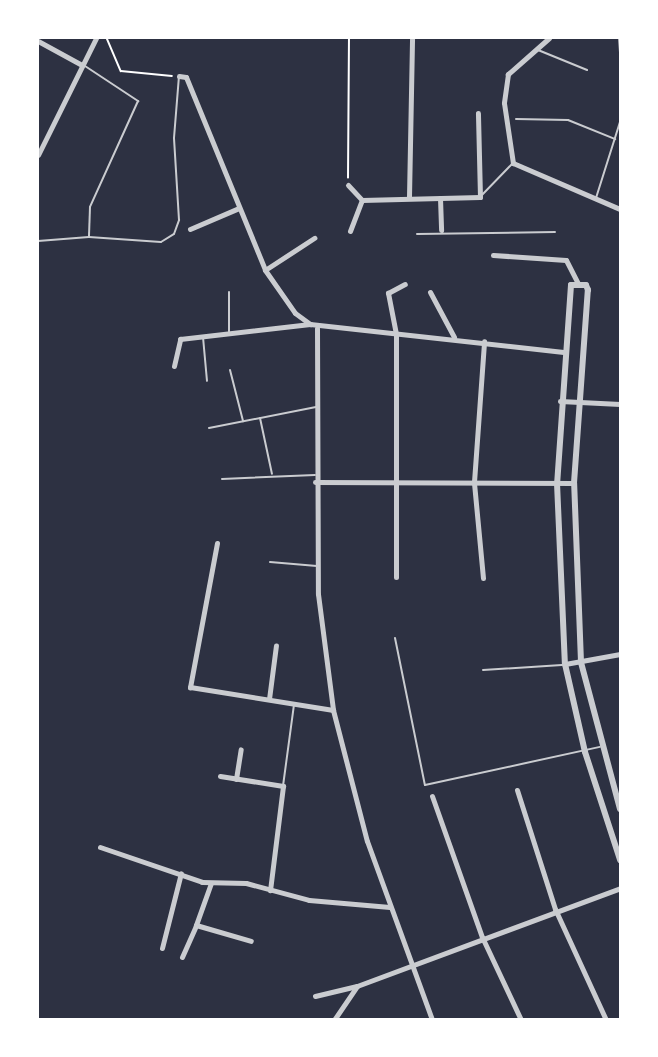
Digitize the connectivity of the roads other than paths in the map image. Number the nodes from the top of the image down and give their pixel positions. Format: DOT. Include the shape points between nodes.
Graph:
graph roads {
  1 [pos="96,38"];
  2 [pos="412,38"];
  3 [pos="549,38"];
  4 [pos="620,38"];
  5 [pos="38,41"];
  6 [pos="538,50"];
  7 [pos="621,54"];
  8 [pos="82,65"];
  9 [pos="587,70"];
  10 [pos="179,76"];
  11 [pos="477,113"];
  12 [pos="516,119"];
  13 [pos="621,122"];
  14 [pos="615,139"];
  15 [pos="38,155"];
  16 [pos="513,163"];
  17 [pos="348,185"];
  18 [pos="409,197"];
  19 [pos="480,197"];
  20 [pos="440,198"];
  21 [pos="362,200"];
  22 [pos="595,201"];
  23 [pos="238,208"];
  24 [pos="621,209"];
  25 [pos="190,229"];
  26 [pos="441,230"];
  27 [pos="350,231"];
  28 [pos="555,232"];
  29 [pos="417,234"];
  30 [pos="89,237"];
  31 [pos="314,238"];
  32 [pos="38,241"];
  33 [pos="493,255"];
  34 [pos="265,270"];
  35 [pos="405,284"];
  36 [pos="579,285"];
  37 [pos="229,292"];
  38 [pos="430,292"];
  39 [pos="310,324"];
  40 [pos="317,328"];
  41 [pos="229,333"];
  42 [pos="202,334"];
  43 [pos="396,334"];
  44 [pos="454,337"];
  45 [pos="484,341"];
  46 [pos="563,352"];
  47 [pos="174,366"];
  48 [pos="230,370"];
  49 [pos="207,381"];
  50 [pos="560,401"];
  51 [pos="579,401"];
  52 [pos="621,404"];
  53 [pos="316,406"];
  54 [pos="260,418"];
  55 [pos="243,421"];
  56 [pos="209,428"];
  57 [pos="272,475"];
  58 [pos="315,475"];
  59 [pos="222,479"];
  60 [pos="395,480"];
  61 [pos="315,482"];
  62 [pos="474,482"];
  63 [pos="557,483"];
  64 [pos="574,483"];
  65 [pos="217,543"];
  66 [pos="270,562"];
  67 [pos="317,566"];
  68 [pos="396,577"];
  69 [pos="483,578"];
  70 [pos="396,638"];
  71 [pos="276,645"];
  72 [pos="621,654"];
  73 [pos="581,662"];
  74 [pos="565,664"];
  75 [pos="483,670"];
  76 [pos="269,699"];
  77 [pos="294,704"];
  78 [pos="333,710"];
  79 [pos="600,747"];
  80 [pos="241,749"];
  81 [pos="585,752"];
  82 [pos="220,776"];
  83 [pos="236,778"];
  84 [pos="283,786"];
  85 [pos="517,790"];
  86 [pos="618,794"];
  87 [pos="432,796"];
  88 [pos="621,809"];
  89 [pos="100,847"];
  90 [pos="621,860"];
  91 [pos="181,873"];
  92 [pos="211,883"];
  93 [pos="621,888"];
  94 [pos="270,890"];
  95 [pos="390,907"];
  96 [pos="555,909"];
  97 [pos="196,925"];
  98 [pos="482,937"];
  99 [pos="251,941"];
  100 [pos="162,948"];
  101 [pos="182,957"];
  102 [pos="410,964"];
  103 [pos="357,986"];
  104 [pos="315,996"];
  105 [pos="334,1020"];
  106 [pos="432,1020"];
  107 [pos="520,1020"];
  108 [pos="606,1020"];
  1 -- 8 [label="street"];
  2 -- 18 [label="street"];
  3 -- 6 [label="street"];
  4 -- 7 [label="lane"];
  5 -- 8 [label="street"];
  6 -- 9 [label="lane"];
  6 -- 16 [label="street" via="508,74 504,103"];
  8 -- 15 [label="street"];
  8 -- 30 [label="lane" via="138,101 90,207"];
  10 -- 23 [label="street" via="186,77"];
  10 -- 30 [label="lane" via="174,138 179,220 174,234 161,242"];
  11 -- 19 [label="street"];
  12 -- 14 [label="lane" via="568,120"];
  13 -- 14 [label="lane"];
  14 -- 22 [label="lane"];
  16 -- 19 [label="lane"];
  16 -- 22 [label="street"];
  17 -- 21 [label="street"];
  18 -- 20 [label="street"];
  18 -- 21 [label="street"];
  19 -- 20 [label="street"];
  20 -- 26 [label="street"];
  21 -- 27 [label="street"];
  22 -- 24 [label="street"];
  23 -- 25 [label="street"];
  23 -- 34 [label="street"];
  26 -- 28 [label="lane"];
  26 -- 29 [label="lane"];
  30 -- 32 [label="lane"];
  31 -- 34 [label="street"];
  33 -- 36 [label="street" via="566,260"];
  34 -- 39 [label="street" via="295,313"];
  35 -- 43 [label="street" via="388,293"];
  36 -- 46 [label="street" via="569,286"];
  36 -- 51 [label="street" via="588,290"];
  37 -- 41 [label="lane"];
  38 -- 44 [label="street"];
  39 -- 40 [label="street"];
  39 -- 41 [label="street"];
  40 -- 43 [label="street"];
  40 -- 53 [label="street"];
  41 -- 42 [label="street"];
  42 -- 47 [label="street" via="177,341"];
  42 -- 49 [label="lane"];
  43 -- 44 [label="street"];
  43 -- 60 [label="street"];
  44 -- 45 [label="street"];
  45 -- 46 [label="street"];
  45 -- 62 [label="street"];
  46 -- 50 [label="street"];
  48 -- 55 [label="lane"];
  50 -- 51 [label="street"];
  50 -- 63 [label="street"];
  51 -- 52 [label="street"];
  51 -- 64 [label="street"];
  53 -- 54 [label="lane"];
  53 -- 58 [label="street"];
  54 -- 55 [label="lane"];
  54 -- 57 [label="lane"];
  55 -- 56 [label="lane"];
  57 -- 58 [label="lane"];
  57 -- 59 [label="lane"];
  58 -- 61 [label="street"];
  60 -- 61 [label="street"];
  60 -- 62 [label="street"];
  60 -- 68 [label="street"];
  61 -- 67 [label="street"];
  62 -- 63 [label="street"];
  62 -- 69 [label="street"];
  63 -- 64 [label="street"];
  63 -- 74 [label="street"];
  64 -- 73 [label="street"];
  65 -- 76 [label="street" via="190,687"];
  66 -- 67 [label="lane"];
  67 -- 78 [label="street"];
  70 -- 81 [label="lane" via="425,784"];
  71 -- 76 [label="street"];
  72 -- 73 [label="street"];
  73 -- 74 [label="street"];
  73 -- 79 [label="street"];
  74 -- 75 [label="lane"];
  74 -- 81 [label="street"];
  76 -- 77 [label="street"];
  77 -- 78 [label="street"];
  77 -- 84 [label="lane"];
  78 -- 95 [label="street"];
  79 -- 81 [label="lane"];
  79 -- 86 [label="street"];
  80 -- 83 [label="street"];
  81 -- 90 [label="street"];
  82 -- 83 [label="street"];
  83 -- 84 [label="street"];
  84 -- 94 [label="street"];
  85 -- 96 [label="street"];
  86 -- 88 [label="street"];
  87 -- 98 [label="street"];
  89 -- 91 [label="street"];
  91 -- 92 [label="street"];
  91 -- 100 [label="street"];
  92 -- 94 [label="street"];
  92 -- 97 [label="street"];
  93 -- 96 [label="street"];
  94 -- 95 [label="street" via="309,900"];
  95 -- 102 [label="street"];
  96 -- 98 [label="street"];
  96 -- 108 [label="street"];
  97 -- 99 [label="street"];
  97 -- 101 [label="street"];
  98 -- 102 [label="street"];
  98 -- 107 [label="street"];
  102 -- 103 [label="street"];
  102 -- 106 [label="street"];
  103 -- 104 [label="street"];
  103 -- 105 [label="street"];
}
